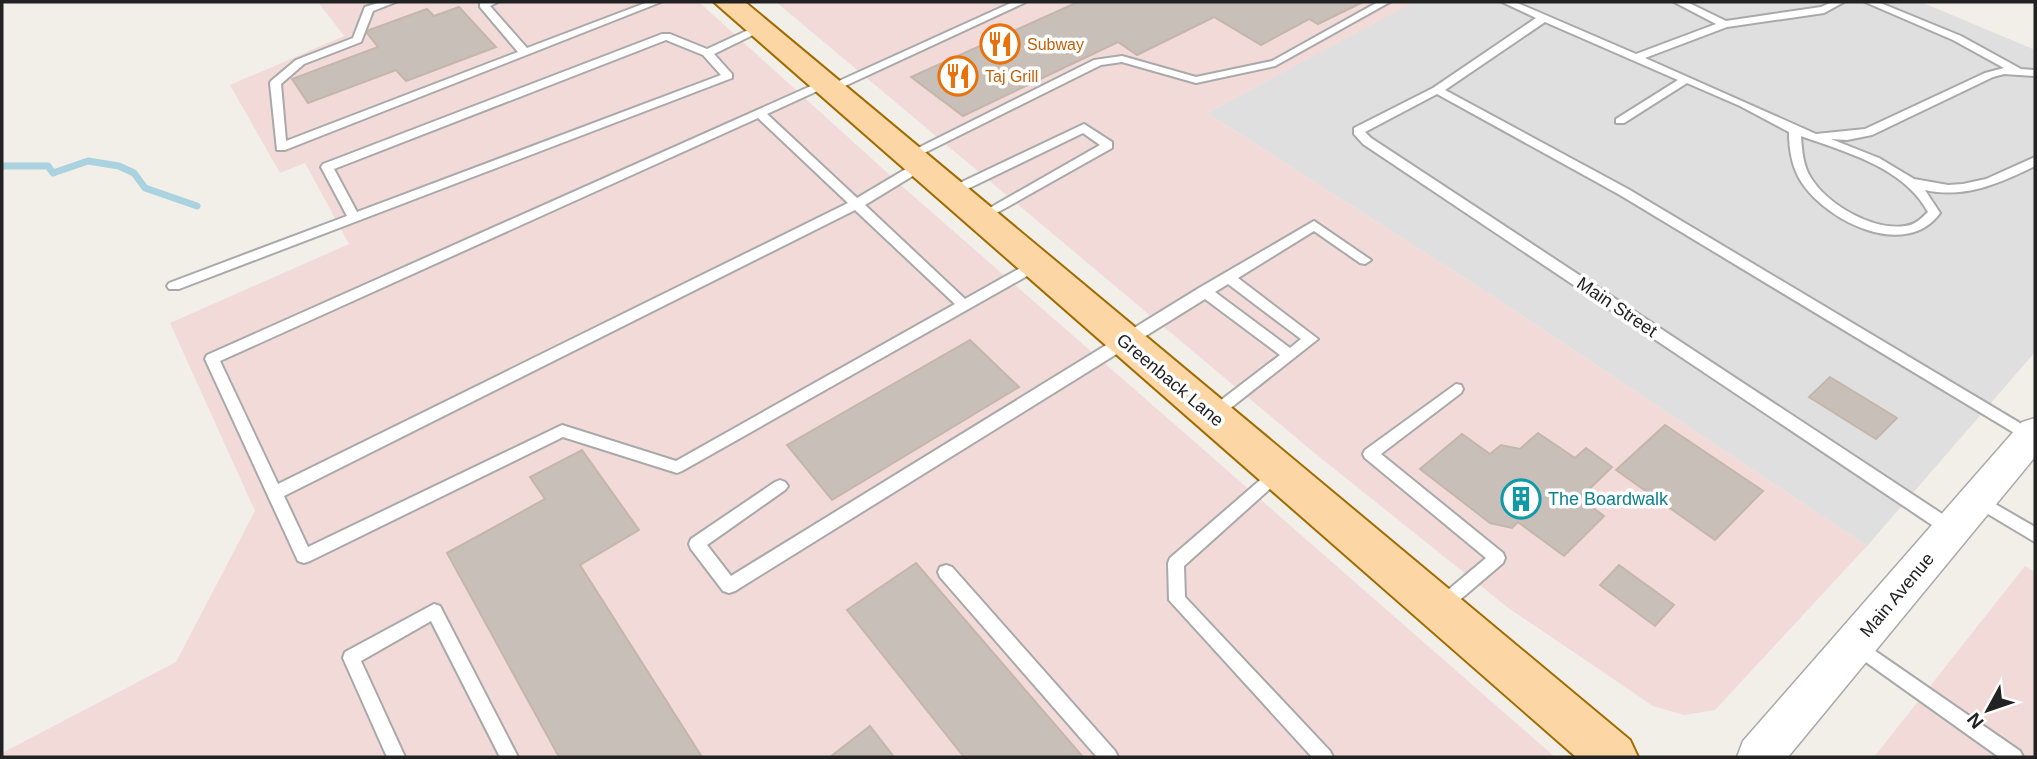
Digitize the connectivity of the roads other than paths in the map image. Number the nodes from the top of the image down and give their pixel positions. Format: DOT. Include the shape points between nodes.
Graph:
graph roads {
  1 [pos="391,2"];
  2 [pos="493,2"];
  3 [pos="656,2"];
  4 [pos="728,2"];
  5 [pos="1021,2"];
  6 [pos="1385,2"];
  7 [pos="1507,2"];
  8 [pos="1679,2"];
  9 [pos="1839,2"];
  10 [pos="1870,2"];
  11 [pos="641,4"];
  12 [pos="366,6"];
  13 [pos="1542,19"];
  14 [pos="1726,24"];
  15 [pos="759,28"];
  16 [pos="524,52"];
  17 [pos="706,53"];
  18 [pos="1634,58"];
  19 [pos="2017,71"];
  20 [pos="2035,73"];
  21 [pos="1685,80"];
  22 [pos="827,86"];
  23 [pos="1437,90"];
  24 [pos="760,113"];
  25 [pos="1620,121"];
  26 [pos="1795,130"];
  27 [pos="914,161"];
  28 [pos="2035,161"];
  29 [pos="1908,182"];
  30 [pos="951,192"];
  31 [pos="857,204"];
  32 [pos="980,217"];
  33 [pos="354,218"];
  34 [pos="1365,260"];
  35 [pos="1037,265"];
  36 [pos="1228,277"];
  37 [pos="174,286"];
  38 [pos="1204,291"];
  39 [pos="965,306"];
  40 [pos="1124,340"];
  41 [pos="1290,355"];
  42 [pos="1455,389"];
  43 [pos="1212,415"];
  44 [pos="2033,435"];
  45 [pos="1279,472"];
  46 [pos="780,486"];
  47 [pos="275,494"];
  48 [pos="1978,500"];
  49 [pos="1952,530"];
  50 [pos="2035,535"];
  51 [pos="946,572"];
  52 [pos="1438,608"];
  53 [pos="1855,645"];
  54 [pos="396,757"];
  55 [pos="509,757"];
  56 [pos="1109,757"];
  57 [pos="1324,757"];
  58 [pos="1613,757"];
  59 [pos="1759,757"];
  60 [pos="2014,757"];
  1 -- 12 [label="lane"];
  2 -- 16 [label="lane" via="484,5"];
  3 -- 11 [label="lane"];
  4 -- 15 [label="main road, Greenback Lane"];
  5 -- 22 [label="lane"];
  6 -- 27 [label="lane" via="1275,63 1196,80 1122,59 1098,62"];
  7 -- 13 [label="lane"];
  8 -- 14 [label="lane"];
  9 -- 14 [label="lane" via="1824,10"];
  10 -- 19 [label="lane" via="1957,38"];
  11 -- 16 [label="lane"];
  12 -- 16 [label="lane" via="357,40 300,62 275,83 281,147"];
  13 -- 18 [label="lane"];
  13 -- 23 [label="lane, Main Street"];
  14 -- 18 [label="lane"];
  15 -- 17 [label="lane"];
  15 -- 22 [label="main road, Greenback Lane"];
  17 -- 33 [label="lane" via="728,76"];
  17 -- 33 [label="lane" via="666,36 327,167"];
  18 -- 21 [label="lane"];
  19 -- 20 [label="lane"];
  19 -- 26 [label="lane" via="1989,75 1868,132 1835,136"];
  21 -- 25 [label="lane"];
  21 -- 26 [label="lane"];
  22 -- 24 [label="lane"];
  22 -- 27 [label="main road, Greenback Lane"];
  23 -- 44 [label="lane" via="1624,192"];
  23 -- 49 [label="lane, Main Street" via="1357,131"];
  24 -- 31 [label="lane"];
  24 -- 47 [label="lane" via="212,359"];
  26 -- 29 [label="lane" via="1869,158"];
  26 -- 29 [label="lane" via="1796,154 1806,181 1840,213 1892,230 1928,224 1934,213 1930,200"];
  27 -- 30 [label="main road, Greenback Lane"];
  27 -- 31 [label="lane"];
  28 -- 29 [label="lane" via="1972,189 1935,189"];
  30 -- 32 [label="main road, Greenback Lane"];
  30 -- 32 [label="lane" via="1084,128 1108,145"];
  31 -- 39 [label="lane"];
  31 -- 47 [label="lane"];
  32 -- 35 [label="main road, Greenback Lane"];
  33 -- 37 [label="lane"];
  34 -- 36 [label="lane" via="1314,225"];
  35 -- 39 [label="lane"];
  35 -- 40 [label="main road, Greenback Lane"];
  36 -- 38 [label="lane"];
  36 -- 41 [label="lane" via="1311,339"];
  38 -- 40 [label="lane"];
  38 -- 41 [label="lane"];
  39 -- 47 [label="lane" via="677,467 562,431 304,556"];
  40 -- 43 [label="main road, Greenback Lane"];
  40 -- 46 [label="lane" via="729,586 696,544"];
  41 -- 43 [label="lane"];
  42 -- 52 [label="lane" via="1370,454 1497,558"];
  43 -- 45 [label="main road, Greenback Lane"];
  44 -- 48 [label="street, Main Avenue"];
  45 -- 52 [label="main road, Greenback Lane"];
  45 -- 57 [label="lane" via="1176,563 1177,600"];
  48 -- 49 [label="street, Main Avenue"];
  48 -- 50 [label="lane"];
  49 -- 53 [label="street, Main Avenue"];
  51 -- 56 [label="lane"];
  52 -- 58 [label="main road, Greenback Lane"];
  53 -- 59 [label="street, Main Avenue"];
  53 -- 60 [label="lane"];
  54 -- 55 [label="lane" via="351,658 434,611"];
}
